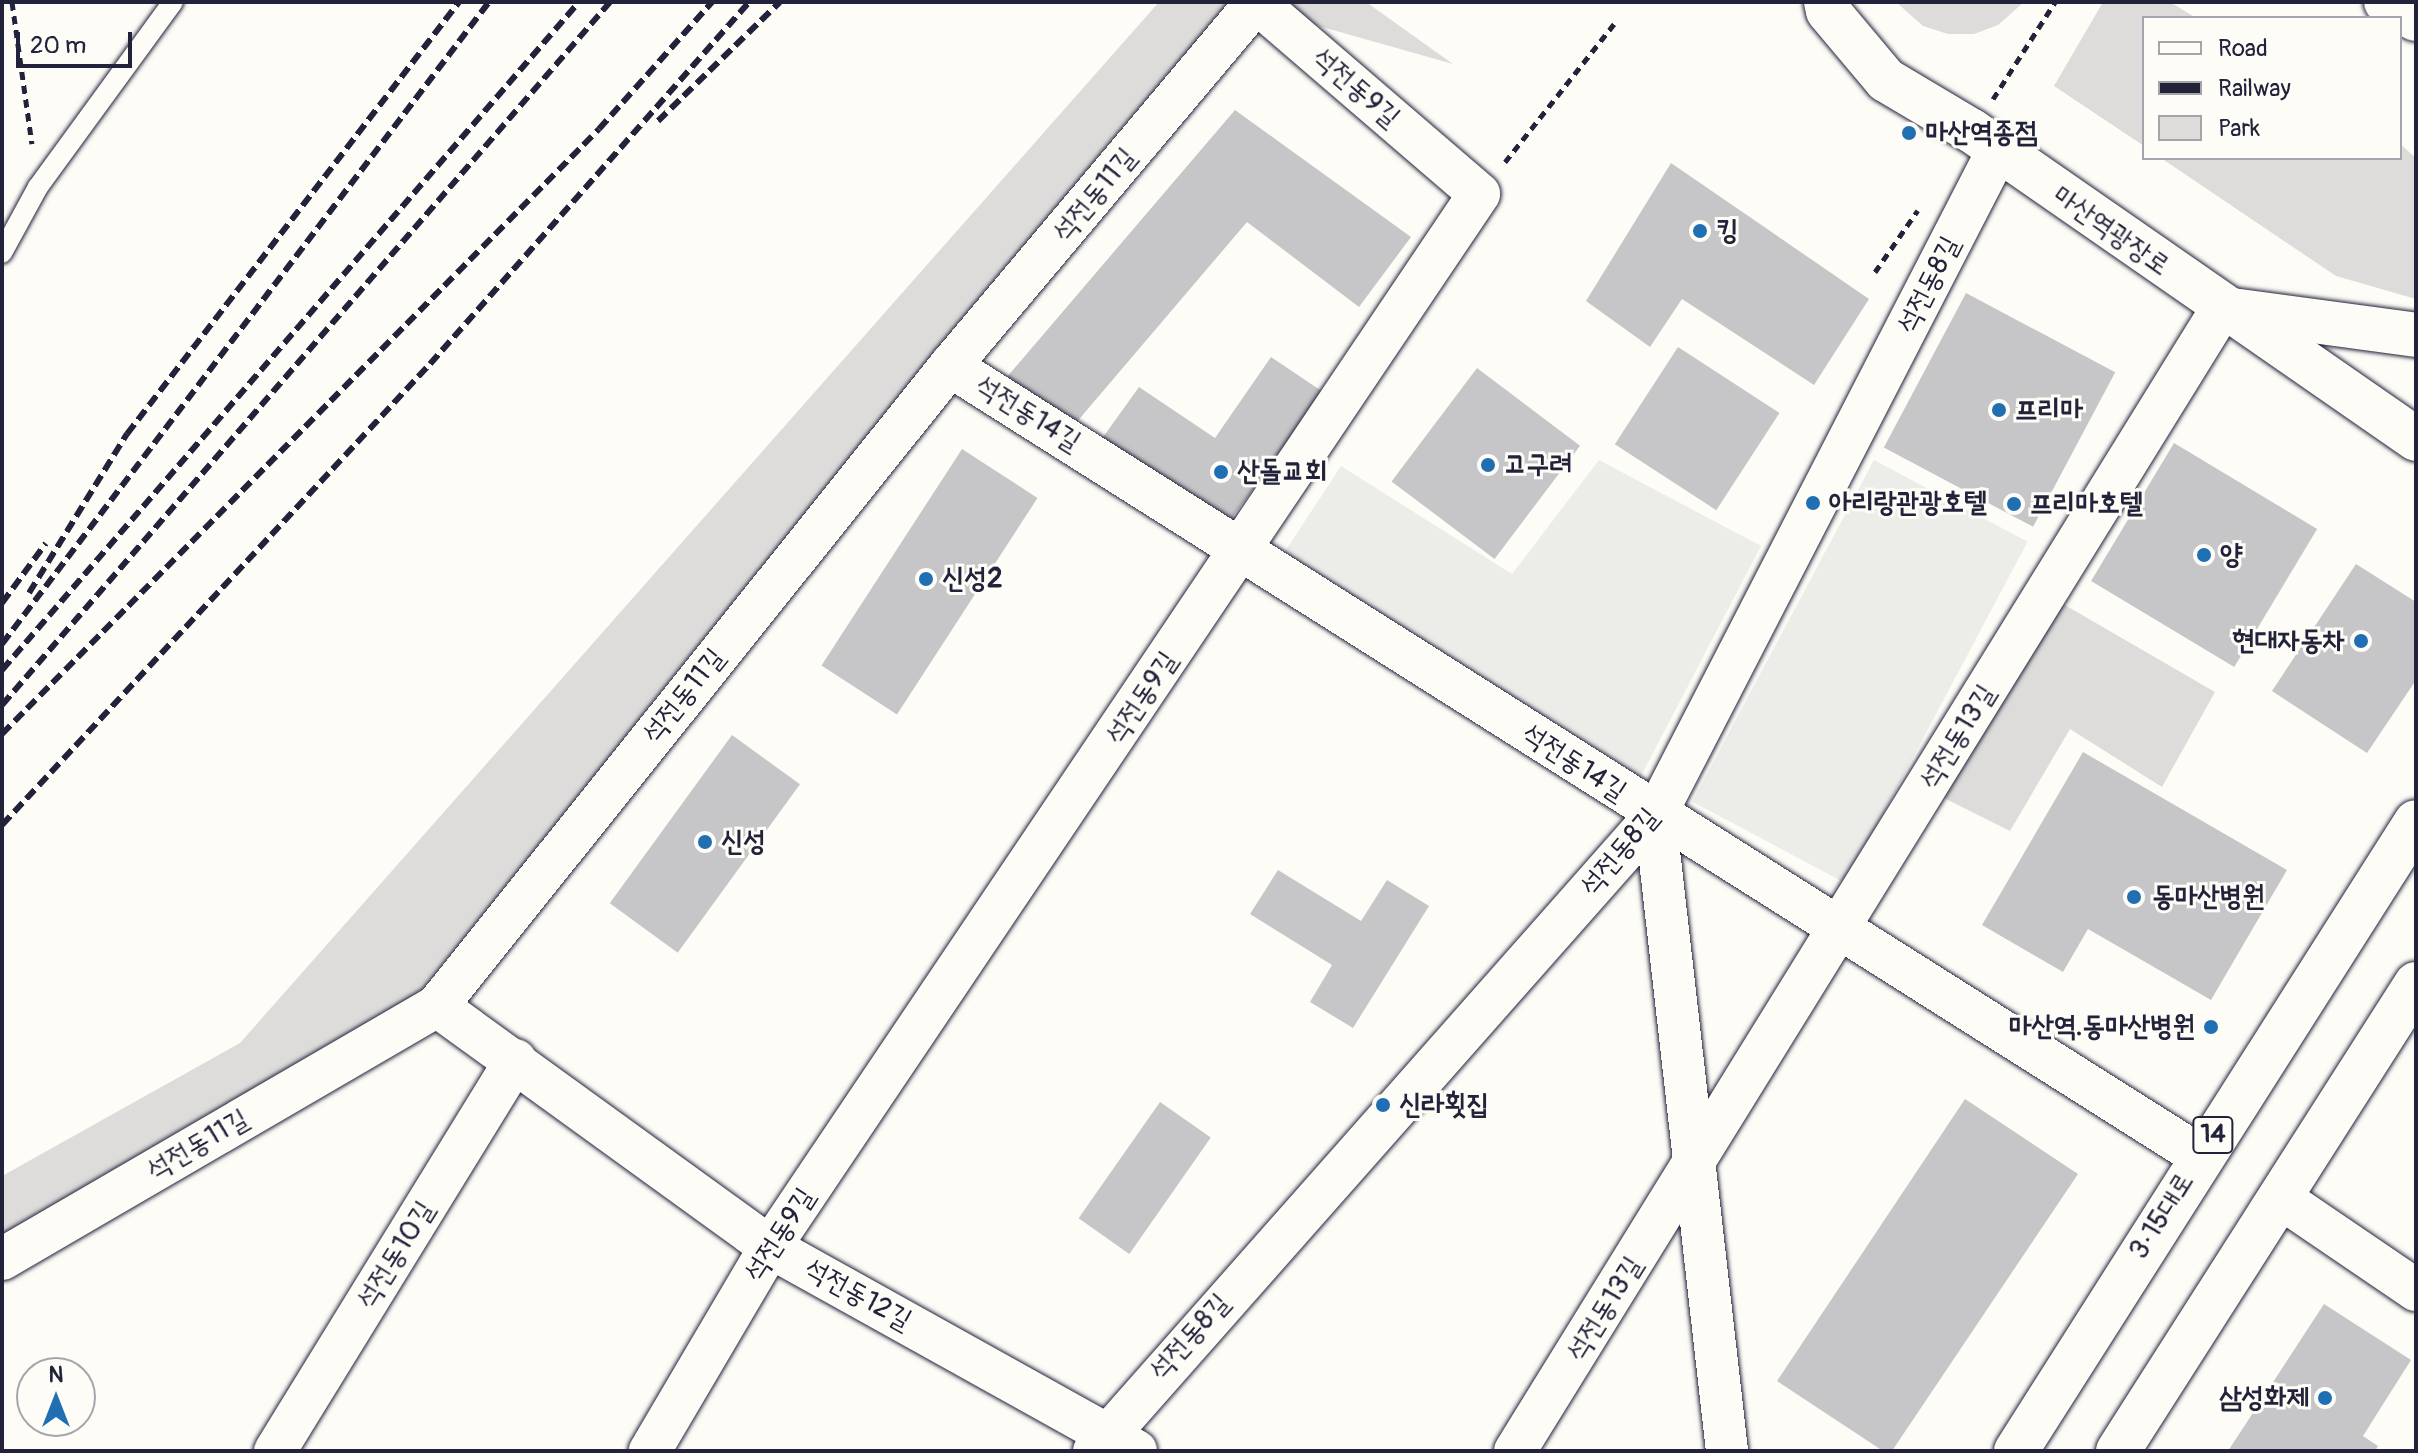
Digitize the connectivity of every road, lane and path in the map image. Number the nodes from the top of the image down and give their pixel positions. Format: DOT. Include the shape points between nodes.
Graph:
graph roads {
  1 [pos="12,2"];
  2 [pos="173,2"];
  3 [pos="1256,2"];
  4 [pos="1824,5"];
  5 [pos="1614,24"];
  6 [pos="1997,152"];
  7 [pos="38,187"];
  8 [pos="1479,194"];
  9 [pos="2,253"];
  10 [pos="2222,308"];
  11 [pos="2416,335"];
  12 [pos="950,366"];
  13 [pos="2416,439"];
  14 [pos="1243,548"];
  15 [pos="1655,816"];
  16 [pos="2416,822"];
  17 [pos="1840,931"];
  18 [pos="2416,984"];
  19 [pos="437,1006"];
  20 [pos="516,1060"];
  21 [pos="2200,1156"];
  22 [pos="1695,1167"];
  23 [pos="2282,1199"];
  24 [pos="770,1247"];
  25 [pos="2,1259"];
  26 [pos="2416,1290"];
  27 [pos="1112,1444"];
  28 [pos="275,1451"];
  29 [pos="650,1451"];
  30 [pos="1515,1451"];
  31 [pos="1727,1451"];
  32 [pos="2016,1451"];
  33 [pos="2118,1451"];
  1 -- 7 [label="path"];
  2 -- 7 [label="lane"];
  3 -- 8 [label="street, 석전동9길"];
  3 -- 12 [label="street, 석전동11길"];
  4 -- 6 [label="main road, 마산역광장로" via="1886,80"];
  5 -- 8 [label="path"];
  6 -- 10 [label="main road, 마산역광장로"];
  6 -- 15 [label="street, 석전동8길"];
  7 -- 9 [label="lane"];
  8 -- 14 [label="street, 석전동9길"];
  10 -- 11 [label="main road"];
  10 -- 13 [label="main road, 마산역광장로"];
  10 -- 17 [label="street, 석전동13길"];
  12 -- 14 [label="street, 석전동14길"];
  12 -- 19 [label="street, 석전동11길"];
  14 -- 15 [label="street, 석전동14길"];
  14 -- 24 [label="street, 석전동9길"];
  15 -- 17 [label="street, 석전동14길"];
  15 -- 22 [label="street"];
  15 -- 27 [label="street, 석전동8길"];
  16 -- 21 [label="main road, 3·15대로 / 14"];
  17 -- 21 [label="street, 석전동14길"];
  17 -- 22 [label="street, 석전동13길"];
  18 -- 23 [label="main road"];
  19 -- 20 [label="street, 석전동12길"];
  19 -- 25 [label="street, 석전동11길"];
  20 -- 24 [label="street, 석전동12길"];
  20 -- 28 [label="street, 석전동10길"];
  21 -- 32 [label="main road, 3·15대로 / 14"];
  22 -- 30 [label="street, 석전동13길"];
  22 -- 31 [label="street"];
  23 -- 26 [label="street"];
  23 -- 33 [label="main road"];
  24 -- 27 [label="street, 석전동12길"];
  24 -- 29 [label="street, 석전동9길"];
}
